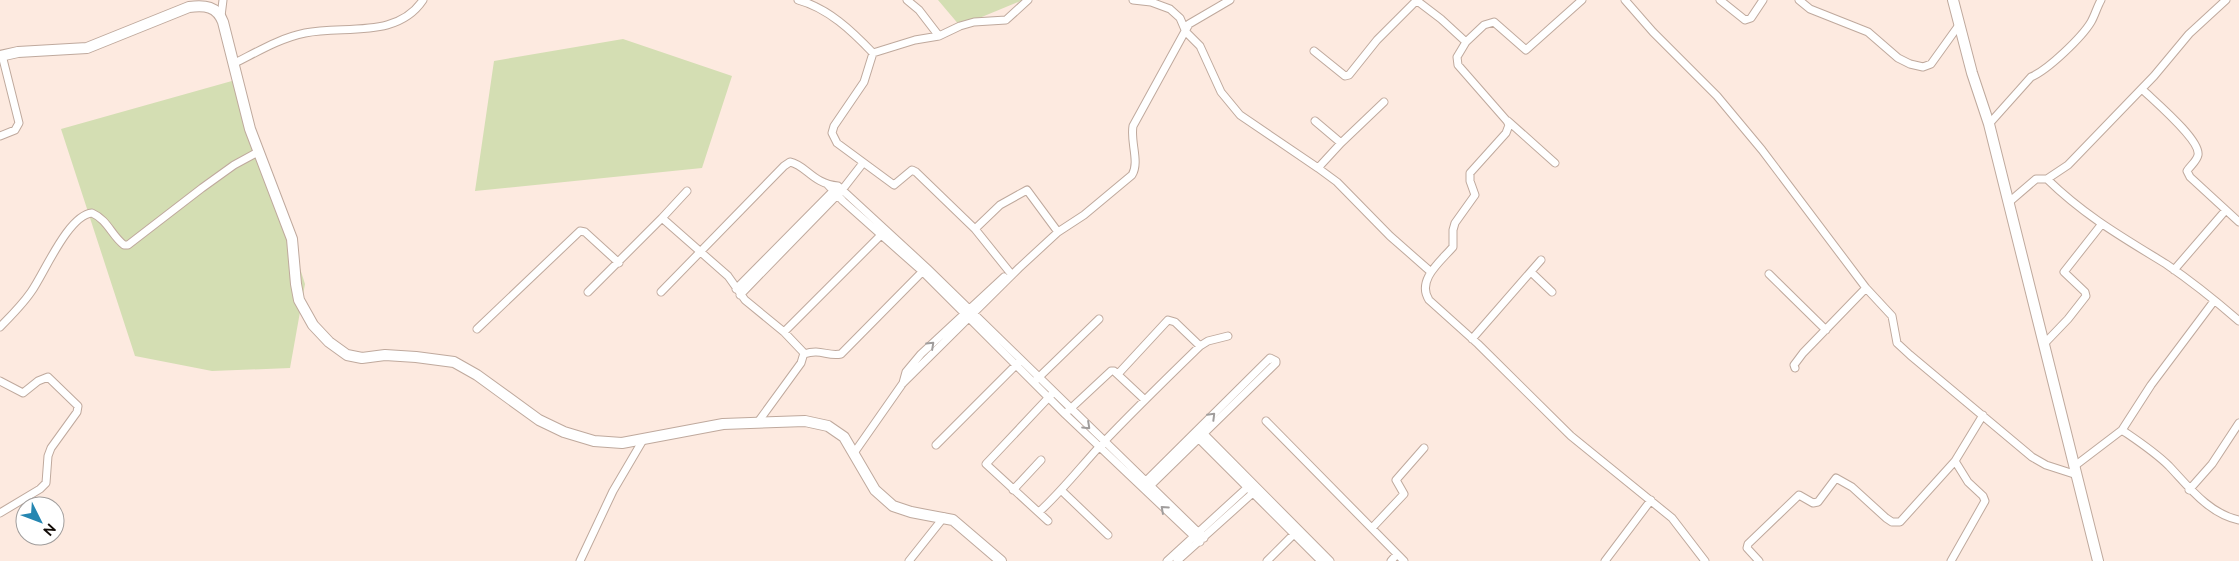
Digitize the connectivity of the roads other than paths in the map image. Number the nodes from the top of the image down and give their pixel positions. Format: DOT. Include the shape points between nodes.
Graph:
graph roads {
  1 [pos="224,0"];
  2 [pos="423,0"];
  3 [pos="798,0"];
  4 [pos="907,0"];
  5 [pos="1028,0"];
  6 [pos="1133,0"];
  7 [pos="1230,0"];
  8 [pos="1416,0"];
  9 [pos="1582,0"];
  10 [pos="1625,0"];
  11 [pos="1720,0"];
  12 [pos="1763,0"];
  13 [pos="1799,0"];
  14 [pos="2101,0"];
  15 [pos="2226,0"];
  16 [pos="1955,1"];
  17 [pos="814,2"];
  18 [pos="202,3"];
  19 [pos="221,16"];
  20 [pos="1959,25"];
  21 [pos="1186,32"];
  22 [pos="939,36"];
  23 [pos="1466,42"];
  24 [pos="1314,51"];
  25 [pos="873,53"];
  26 [pos="1,56"];
  27 [pos="235,63"];
  28 [pos="2142,89"];
  29 [pos="1384,102"];
  30 [pos="1315,121"];
  31 [pos="1508,121"];
  32 [pos="1988,124"];
  33 [pos="0,136"];
  34 [pos="1341,143"];
  35 [pos="258,152"];
  36 [pos="1555,163"];
  37 [pos="864,164"];
  38 [pos="1318,168"];
  39 [pos="2047,179"];
  40 [pos="836,189"];
  41 [pos="687,191"];
  42 [pos="2008,203"];
  43 [pos="2226,211"];
  44 [pos="662,218"];
  45 [pos="2239,222"];
  46 [pos="2102,225"];
  47 [pos="975,229"];
  48 [pos="883,232"];
  49 [pos="1058,232"];
  50 [pos="701,251"];
  51 [pos="1541,260"];
  52 [pos="619,263"];
  53 [pos="925,270"];
  54 [pos="2174,270"];
  55 [pos="1431,272"];
  56 [pos="1531,272"];
  57 [pos="1769,274"];
  58 [pos="1012,275"];
  59 [pos="1866,288"];
  60 [pos="588,292"];
  61 [pos="661,292"];
  62 [pos="738,292"];
  63 [pos="1552,292"];
  64 [pos="2214,301"];
  65 [pos="969,314"];
  66 [pos="1100,319"];
  67 [pos="2239,321"];
  68 [pos="0,327"];
  69 [pos="477,330"];
  70 [pos="1826,330"];
  71 [pos="784,332"];
  72 [pos="1228,336"];
  73 [pos="1472,339"];
  74 [pos="2044,344"];
  75 [pos="1200,346"];
  76 [pos="804,354"];
  77 [pos="1018,363"];
  78 [pos="1795,368"];
  79 [pos="1118,374"];
  80 [pos="1036,380"];
  81 [pos="0,381"];
  82 [pos="1051,395"];
  83 [pos="1145,400"];
  84 [pos="1067,412"];
  85 [pos="1983,415"];
  86 [pos="1266,421"];
  87 [pos="758,422"];
  88 [pos="2239,422"];
  89 [pos="2122,430"];
  90 [pos="1199,434"];
  91 [pos="643,440"];
  92 [pos="936,445"];
  93 [pos="1102,445"];
  94 [pos="1424,448"];
  95 [pos="854,453"];
  96 [pos="1041,460"];
  97 [pos="1955,460"];
  98 [pos="2076,470"];
  99 [pos="1148,483"];
  100 [pos="1253,488"];
  101 [pos="1142,489"];
  102 [pos="1013,490"];
  103 [pos="2189,490"];
  104 [pos="1062,491"];
  105 [pos="1651,500"];
  106 [pos="1039,512"];
  107 [pos="0,513"];
  108 [pos="944,517"];
  109 [pos="2239,520"];
  110 [pos="1048,521"];
  111 [pos="1372,528"];
  112 [pos="1294,534"];
  113 [pos="1108,535"];
  114 [pos="1199,538"];
  115 [pos="1397,554"];
  116 [pos="580,561"];
  117 [pos="909,561"];
  118 [pos="1001,561"];
  119 [pos="1168,561"];
  120 [pos="1177,561"];
  121 [pos="1267,561"];
  122 [pos="1321,561"];
  123 [pos="1330,561"];
  124 [pos="1391,561"];
  125 [pos="1404,561"];
  126 [pos="1605,561"];
  127 [pos="1705,561"];
  128 [pos="1759,561"];
  129 [pos="1951,561"];
  130 [pos="2098,561"];
  1 -- 19 [label="street"];
  2 -- 27 [label="street" via="402,20 369,28 305,33 279,41"];
  3 -- 17 [label="street"];
  4 -- 22 [label="street"];
  5 -- 22 [label="street" via="1006,20 974,22"];
  6 -- 21 [label="street" via="1152,2 1170,9 1180,18"];
  7 -- 21 [label="street" via="1191,22"];
  8 -- 23 [label="street"];
  8 -- 24 [label="street" via="1349,75 1345,76"];
  9 -- 23 [label="street" via="1526,50 1494,22 1484,25"];
  10 -- 59 [label="street" via="1717,96"];
  11 -- 12 [label="street" via="1745,20 1751,18"];
  13 -- 20 [label="street" via="1810,9 1868,32 1910,64 1931,64"];
  14 -- 32 [label="street" via="2082,34 2051,64 2031,77"];
  15 -- 28 [label="street" via="2189,34"];
  16 -- 20 [label="main road"];
  17 -- 25 [label="street"];
  18 -- 19 [label="main road"];
  18 -- 26 [label="main road" via="87,48"];
  19 -- 27 [label="main road"];
  20 -- 32 [label="main road"];
  21 -- 38 [label="street" via="1200,46 1221,92 1240,115"];
  21 -- 49 [label="street" via="1133,126 1131,138 1136,169 1084,215"];
  22 -- 25 [label="street"];
  23 -- 31 [label="street" via="1457,57 1458,65"];
  25 -- 37 [label="street" via="864,82 838,118 832,133 837,143"];
  26 -- 33 [label="street" via="19,123 15,130"];
  27 -- 35 [label="main road"];
  28 -- 39 [label="street" via="2068,165"];
  28 -- 43 [label="street" via="2193,141 2198,153 2187,171"];
  29 -- 34 [label="street"];
  30 -- 34 [label="street"];
  31 -- 36 [label="street"];
  31 -- 55 [label="street" via="1506,133 1470,173 1475,195 1455,223 1453,247"];
  32 -- 42 [label="main road"];
  34 -- 38 [label="street"];
  35 -- 68 [label="street" via="234,165 128,245 117,238 102,217 92,213 84,216 63,237 21,307"];
  35 -- 91 [label="main road" via="292,238 300,300 313,325 329,342 347,355 362,358 426,357 454,362 538,420 564,432 594,441 622,443"];
  37 -- 40 [label="street"];
  37 -- 47 [label="street" via="894,186 912,170 916,172"];
  38 -- 55 [label="street" via="1337,182"];
  39 -- 42 [label="street" via="2036,179"];
  39 -- 46 [label="street" via="2068,200"];
  40 -- 48 [label="street"];
  40 -- 50 [label="street" via="790,162"];
  40 -- 62 [label="street"];
  41 -- 44 [label="street"];
  42 -- 74 [label="main road"];
  43 -- 45 [label="street"];
  43 -- 54 [label="street"];
  44 -- 50 [label="street"];
  44 -- 52 [label="street"];
  46 -- 54 [label="street"];
  46 -- 74 [label="street" via="2064,272 2086,296"];
  47 -- 49 [label="street" via="1000,205 1027,190"];
  47 -- 58 [label="street"];
  48 -- 53 [label="street"];
  48 -- 71 [label="street"];
  49 -- 58 [label="street"];
  50 -- 61 [label="street"];
  50 -- 62 [label="street" via="728,276"];
  51 -- 56 [label="street"];
  52 -- 60 [label="street"];
  52 -- 69 [label="street" via="580,231"];
  53 -- 65 [label="street"];
  53 -- 76 [label="street" via="841,354 835,356 814,351"];
  54 -- 64 [label="street"];
  55 -- 73 [label="street" via="1425,294"];
  56 -- 63 [label="street"];
  56 -- 73 [label="street"];
  57 -- 70 [label="street"];
  58 -- 65 [label="street"];
  59 -- 70 [label="street"];
  59 -- 85 [label="street" via="1892,316 1898,343"];
  62 -- 71 [label="street"];
  64 -- 67 [label="street"];
  64 -- 89 [label="street" via="2151,385"];
  65 -- 77 [label="street"];
  65 -- 95 [label="street" via="902,383"];
  66 -- 80 [label="street"];
  70 -- 78 [label="street" via="1794,365"];
  71 -- 76 [label="street"];
  72 -- 75 [label="street"];
  73 -- 105 [label="street" via="1571,436"];
  74 -- 98 [label="main road"];
  75 -- 79 [label="street" via="1175,322 1168,320"];
  75 -- 83 [label="street"];
  76 -- 87 [label="street" via="801,363"];
  77 -- 80 [label="street"];
  77 -- 92 [label="street"];
  79 -- 83 [label="street"];
  79 -- 84 [label="street" via="1111,371"];
  80 -- 82 [label="street"];
  81 -- 107 [label="street" via="23,393 48,377 78,406 51,448 46,484"];
  82 -- 84 [label="street"];
  82 -- 102 [label="street" via="986,464"];
  83 -- 93 [label="street"];
  84 -- 93 [label="street"];
  85 -- 97 [label="street"];
  85 -- 98 [label="street" via="2032,457 2046,465"];
  86 -- 111 [label="street"];
  87 -- 91 [label="main road" via="723,424"];
  87 -- 95 [label="main road" via="805,421 828,426 844,437"];
  88 -- 103 [label="street" via="2212,464"];
  89 -- 98 [label="street"];
  89 -- 103 [label="street" via="2169,466"];
  90 -- 90 [label="street, one-way" via="1270,358 1276,361 1276,363"];
  90 -- 99 [label="street"];
  90 -- 100 [label="street"];
  91 -- 116 [label="street" via="613,491"];
  93 -- 99 [label="street"];
  93 -- 101 [label="street"];
  93 -- 104 [label="street"];
  94 -- 111 [label="street" via="1396,480 1404,494"];
  95 -- 108 [label="main road" via="875,490 893,506"];
  96 -- 102 [label="street"];
  97 -- 128 [label="street" via="1898,522 1886,518 1839,478 1816,504 1798,495 1748,544 1747,548"];
  97 -- 129 [label="street" via="1985,501"];
  98 -- 130 [label="main road"];
  99 -- 101 [label="street"];
  99 -- 114 [label="street"];
  100 -- 112 [label="street"];
  100 -- 114 [label="street"];
  100 -- 123 [label="street"];
  114 -- 101 [label="street, one-way"];
  102 -- 106 [label="street"];
  103 -- 109 [label="street" via="2228,518"];
  104 -- 106 [label="street"];
  104 -- 113 [label="street"];
  105 -- 126 [label="street"];
  105 -- 127 [label="street" via="1672,518"];
  106 -- 110 [label="street"];
  108 -- 117 [label="street"];
  108 -- 118 [label="main road" via="953,520"];
  111 -- 115 [label="street"];
  112 -- 121 [label="street"];
  112 -- 122 [label="street"];
  114 -- 119 [label="street"];
  114 -- 120 [label="street"];
  115 -- 124 [label="street"];
  115 -- 125 [label="street"];
}
